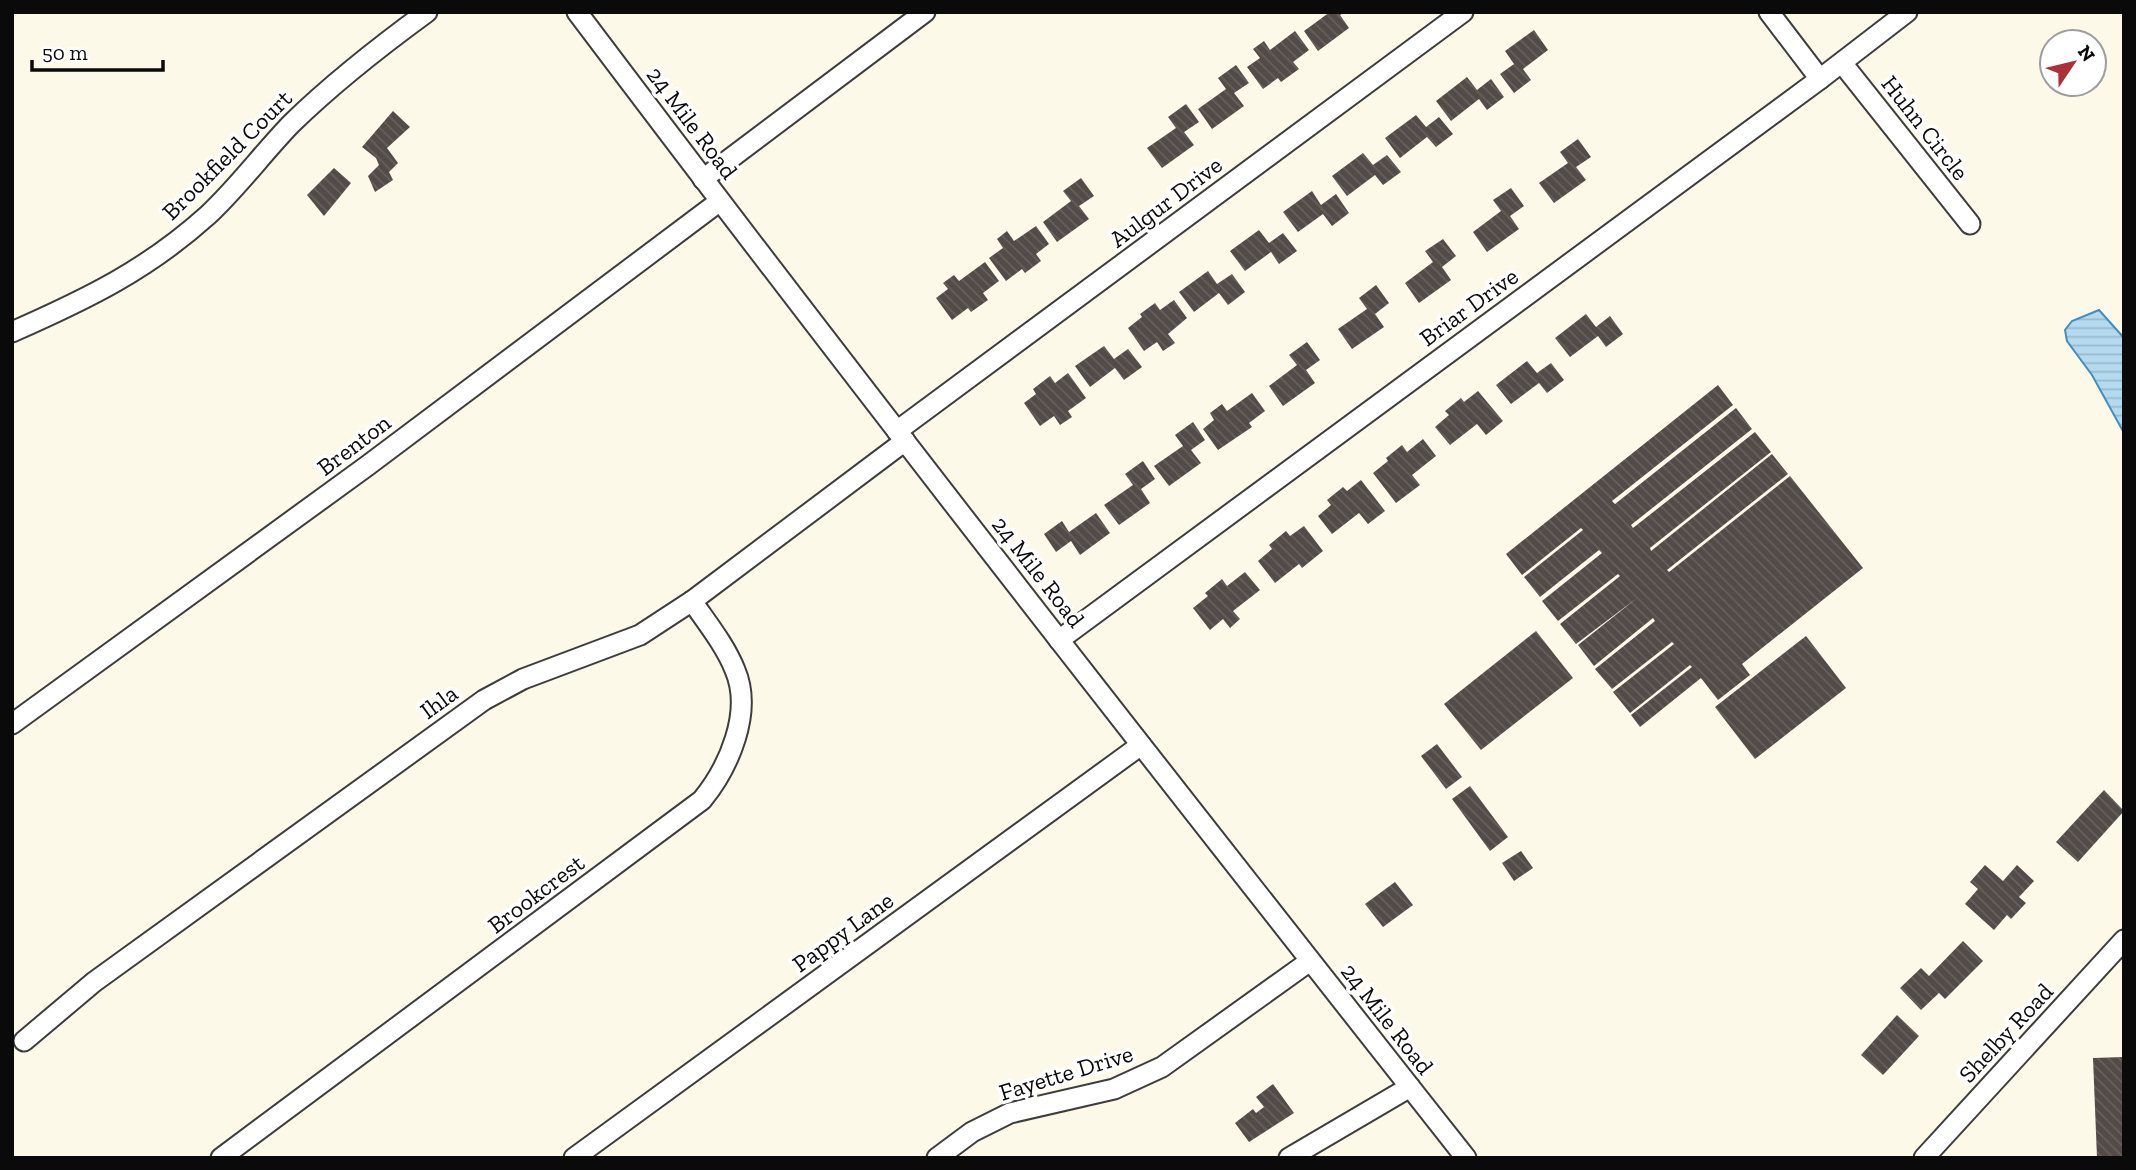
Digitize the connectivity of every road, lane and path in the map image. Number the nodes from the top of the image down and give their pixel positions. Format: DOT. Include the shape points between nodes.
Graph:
graph roads {
  1 [pos="427,12"];
  2 [pos="577,12"];
  3 [pos="925,12"];
  4 [pos="1463,12"];
  5 [pos="1769,12"];
  6 [pos="1907,12"];
  7 [pos="1842,63"];
  8 [pos="1820,79"];
  9 [pos="703,179"];
  10 [pos="720,201"];
  11 [pos="1970,224"];
  12 [pos="12,332"];
  13 [pos="901,436"];
  14 [pos="692,601"];
  15 [pos="1059,640"];
  16 [pos="12,724"];
  17 [pos="1141,746"];
  18 [pos="2124,940"];
  19 [pos="1310,961"];
  20 [pos="23,1041"];
  21 [pos="1410,1087"];
  22 [pos="221,1158"];
  23 [pos="574,1158"];
  24 [pos="937,1158"];
  25 [pos="1289,1158"];
  26 [pos="1466,1158"];
  27 [pos="1924,1158"];
  1 -- 12 [label="street, Brookfield Court" via="347,73 278,138 218,205 151,261 81,302"];
  2 -- 9 [label="street, 24 Mile Road"];
  3 -- 9 [label="street"];
  4 -- 13 [label="street, Aulgur Drive"];
  5 -- 8 [label="street"];
  6 -- 7 [label="street, Briar Drive"];
  7 -- 8 [label="street, Briar Drive"];
  7 -- 11 [label="street, Huhn Circle"];
  8 -- 15 [label="street, Briar Drive"];
  9 -- 10 [label="street, 24 Mile Road"];
  10 -- 13 [label="street, 24 Mile Road"];
  10 -- 16 [label="street, Brenton"];
  13 -- 14 [label="street, Ihla"];
  13 -- 15 [label="street, 24 Mile Road"];
  14 -- 20 [label="street, Ihla" via="640,635 523,679 484,700 94,982"];
  14 -- 22 [label="street, Brookcrest" via="729,656 741,698 733,743 702,800"];
  15 -- 17 [label="street, 24 Mile Road"];
  17 -- 19 [label="street, 24 Mile Road"];
  17 -- 23 [label="street, Pappy Lane"];
  18 -- 27 [label="street, Shelby Road"];
  19 -- 21 [label="street, 24 Mile Road"];
  19 -- 24 [label="street, Fayette Drive" via="1162,1067 1114,1089 1010,1113 972,1132"];
  21 -- 25 [label="street"];
  21 -- 26 [label="street, 24 Mile Road"];
}
